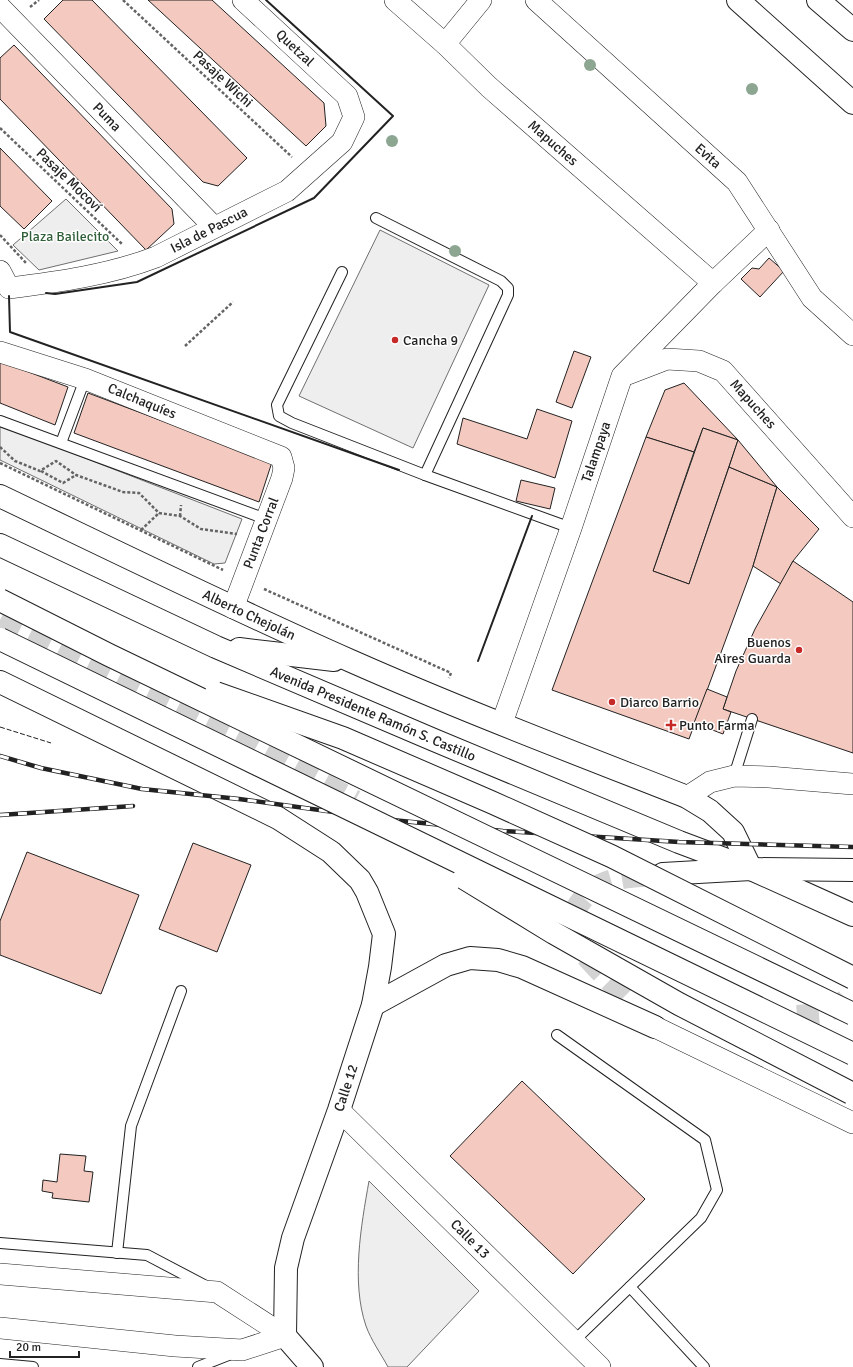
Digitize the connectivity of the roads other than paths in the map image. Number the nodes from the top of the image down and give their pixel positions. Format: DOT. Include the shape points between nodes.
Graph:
graph roads {
  1 [pos="243,0"];
  2 [pos="395,0"];
  3 [pos="481,0"];
  4 [pos="536,0"];
  5 [pos="738,0"];
  6 [pos="818,0"];
  7 [pos="0,7"];
  8 [pos="853,30"];
  9 [pos="445,44"];
  10 [pos="347,96"];
  11 [pos="853,103"];
  12 [pos="376,218"];
  13 [pos="214,227"];
  14 [pos="769,230"];
  15 [pos="342,272"];
  16 [pos="4,279"];
  17 [pos="713,283"];
  18 [pos="853,335"];
  19 [pos="0,352"];
  20 [pos="622,376"];
  21 [pos="85,379"];
  22 [pos="0,421"];
  23 [pos="61,443"];
  24 [pos="281,457"];
  25 [pos="425,475"];
  26 [pos="0,496"];
  27 [pos="853,517"];
  28 [pos="262,528"];
  29 [pos="571,528"];
  30 [pos="0,545"];
  31 [pos="0,600"];
  32 [pos="233,608"];
  33 [pos="0,639"];
  34 [pos="216,647"];
  35 [pos="110,655"];
  36 [pos="353,662"];
  37 [pos="0,682"];
  38 [pos="752,719"];
  39 [pos="502,723"];
  40 [pos="734,776"];
  41 [pos="853,784"];
  42 [pos="687,797"];
  43 [pos="350,809"];
  44 [pos="751,869"];
  45 [pos="853,870"];
  46 [pos="663,874"];
  47 [pos="850,916"];
  48 [pos="853,978"];
  49 [pos="181,992"];
  50 [pos="625,996"];
  51 [pos="373,1005"];
  52 [pos="853,1014"];
  53 [pos="655,1027"];
  54 [pos="557,1035"];
  55 [pos="853,1054"];
  56 [pos="852,1093"];
  57 [pos="339,1110"];
  58 [pos="853,1123"];
  59 [pos="0,1243"];
  60 [pos="117,1253"];
  61 [pos="0,1274"];
  62 [pos="630,1287"];
  63 [pos="216,1292"];
  64 [pos="0,1328"];
  65 [pos="285,1336"];
  66 [pos="574,1341"];
  67 [pos="242,1350"];
  68 [pos="0,1364"];
  69 [pos="33,1367"];
  70 [pos="198,1367"];
  71 [pos="312,1367"];
  72 [pos="600,1367"];
  73 [pos="704,1367"];
  1 -- 10 [label="street, Quetzal"];
  2 -- 9 [label="street, Mapuches"];
  3 -- 9 [label="street"];
  4 -- 14 [label="street, Evita" via="737,182"];
  5 -- 11 [label="main road"];
  6 -- 8 [label="main road"];
  7 -- 13 [label="street, Puma"];
  9 -- 17 [label="street, Mapuches" via="489,87"];
  10 -- 13 [label="street, Isla de Pascua" via="354,117 342,142 287,191"];
  12 -- 25 [label="lane" via="501,280 508,288 508,295"];
  13 -- 16 [label="street, Isla de Pascua" via="141,263 89,276"];
  14 -- 17 [label="street, Talampaya"];
  14 -- 18 [label="street, Evita" via="812,298"];
  15 -- 25 [label="lane" via="277,405 279,416"];
  17 -- 20 [label="street, Talampaya"];
  19 -- 21 [label="street, Calchaquíes"];
  20 -- 27 [label="street, Mapuches" via="667,359 699,361 723,371"];
  20 -- 29 [label="street, Talampaya"];
  21 -- 23 [label="lane"];
  21 -- 24 [label="street, Calchaquíes"];
  22 -- 23 [label="lane"];
  23 -- 28 [label="lane"];
  24 -- 28 [label="street, Punta Corral" via="284,468"];
  25 -- 29 [label="lane"];
  26 -- 32 [label="main road, Alberto Chejolán"];
  28 -- 32 [label="street, Punta Corral"];
  29 -- 39 [label="street, Talampaya"];
  30 -- 34 [label="main road, Avenida Presidente Ramón S. Castillo"];
  31 -- 35 [label="main road, bridge"];
  32 -- 36 [label="main road, Alberto Chejolán"];
  33 -- 43 [label="main road, bridge"];
  34 -- 36 [label="main road"];
  34 -- 44 [label="main road, Avenida Presidente Ramón S. Castillo" via="679,842"];
  35 -- 48 [label="main road, bridge" via="343,738 491,802 611,856"];
  35 -- 52 [label="main road, bridge"];
  36 -- 39 [label="main road, Alberto Chejolán"];
  37 -- 51 [label="main road, Calle 12" via="266,812 331,852 360,880 384,934"];
  38 -- 40 [label="lane"];
  39 -- 42 [label="main road"];
  40 -- 41 [label="street"];
  40 -- 42 [label="street" via="710,782"];
  42 -- 44 [label="main road" via="710,811 733,832"];
  43 -- 55 [label="main road, bridge"];
  43 -- 56 [label="main road, bridge" via="568,941 679,1004"];
  44 -- 45 [label="main road"];
  44 -- 46 [label="main road"];
  44 -- 47 [label="main road, Avenida Presidente Ramón S. Castillo"];
  49 -- 60 [label="lane" via="131,1126"];
  50 -- 53 [label="main road"];
  51 -- 53 [label="main road" via="446,965 470,958 498,960 522,967"];
  51 -- 57 [label="main road, Calle 12"];
  53 -- 58 [label="street"];
  54 -- 62 [label="lane" via="704,1140 717,1190 701,1218"];
  57 -- 65 [label="main road, Calle 12" via="293,1238 286,1268"];
  57 -- 66 [label="street, Calle 13"];
  59 -- 60 [label="lane"];
  60 -- 63 [label="lane" via="147,1255"];
  61 -- 63 [label="street"];
  62 -- 66 [label="lane"];
  62 -- 73 [label="lane"];
  63 -- 65 [label="street"];
  64 -- 67 [label="street" via="175,1346"];
  65 -- 67 [label="street"];
  65 -- 71 [label="main road"];
  66 -- 72 [label="street, Calle 13"];
  67 -- 70 [label="lane"];
  68 -- 69 [label="lane"];
}
